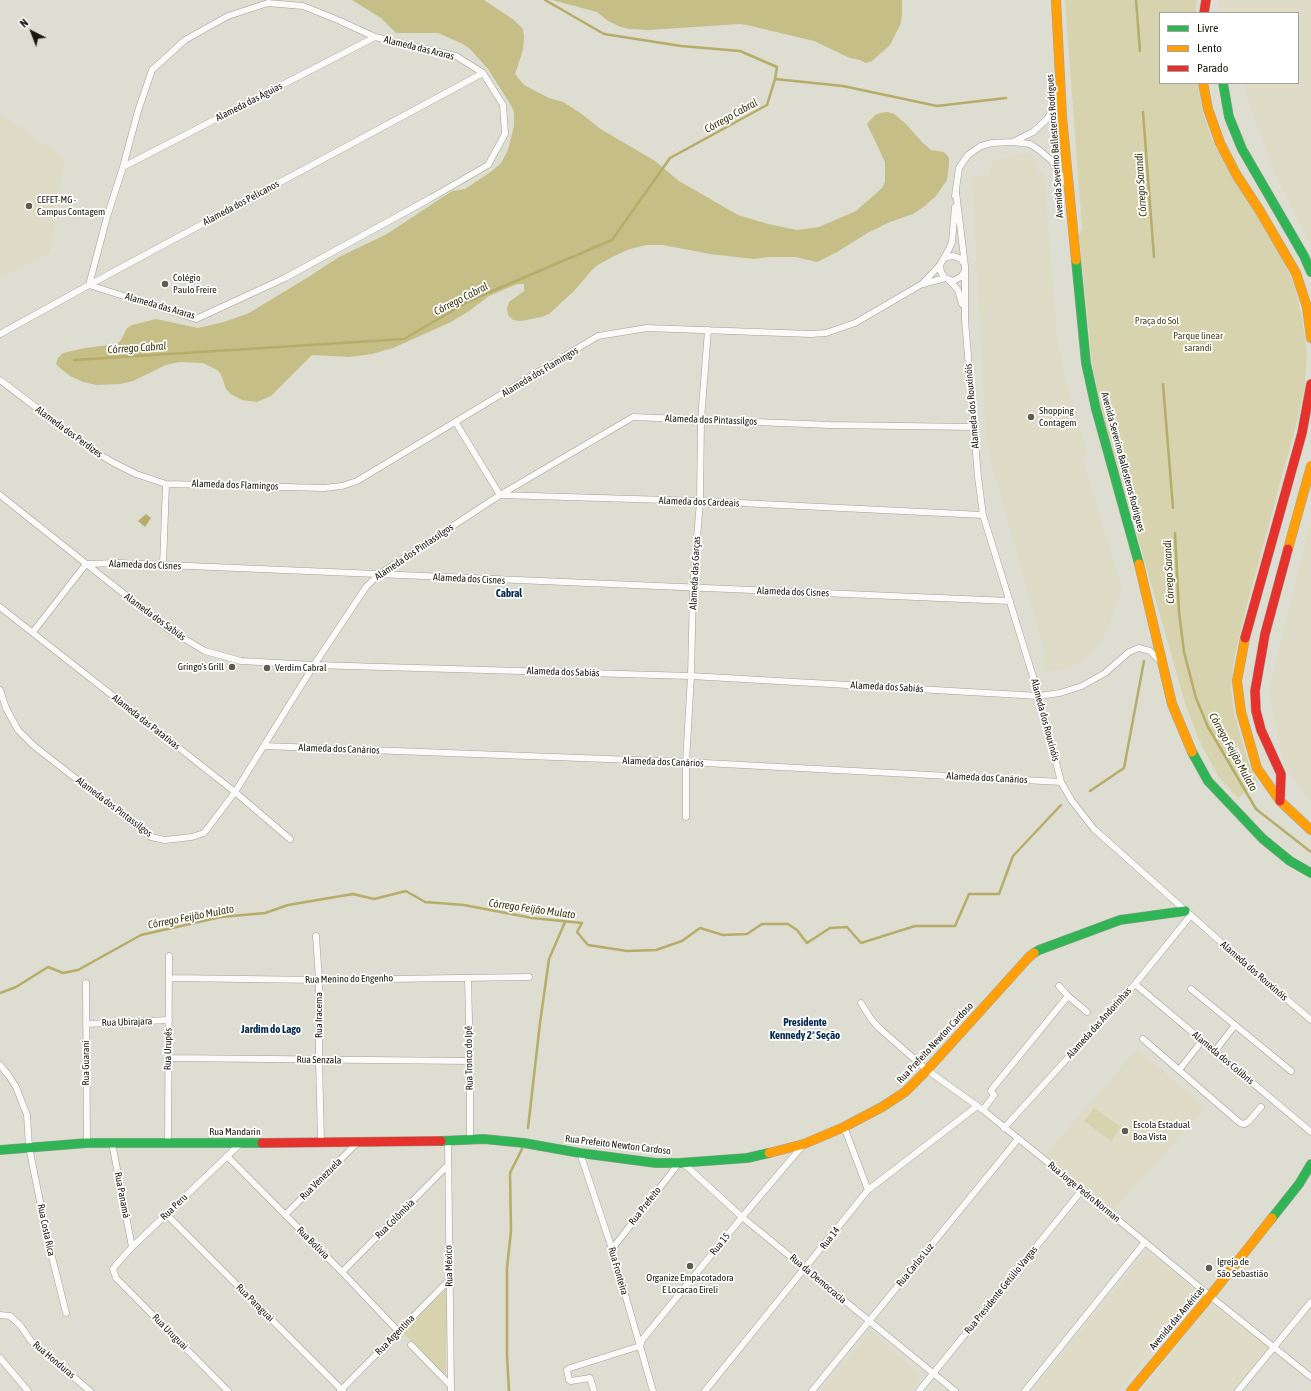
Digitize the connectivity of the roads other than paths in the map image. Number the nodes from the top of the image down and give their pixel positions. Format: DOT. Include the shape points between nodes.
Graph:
graph roads {
  1 [pos="1056,0"];
  2 [pos="1206,0"];
  3 [pos="1204,12"];
  4 [pos="375,37"];
  5 [pos="483,72"];
  6 [pos="1061,83"];
  7 [pos="1202,84"];
  8 [pos="1223,84"];
  9 [pos="1013,142"];
  10 [pos="123,167"];
  11 [pos="1069,188"];
  12 [pos="956,192"];
  13 [pos="942,262"];
  14 [pos="964,262"];
  15 [pos="965,270"];
  16 [pos="1311,272"];
  17 [pos="947,279"];
  18 [pos="922,284"];
  19 [pos="89,285"];
  20 [pos="965,320"];
  21 [pos="708,330"];
  22 [pos="0,334"];
  23 [pos="1311,338"];
  24 [pos="2,382"];
  25 [pos="1311,384"];
  26 [pos="701,420"];
  27 [pos="456,423"];
  28 [pos="974,427"];
  29 [pos="1311,466"];
  30 [pos="166,484"];
  31 [pos="0,495"];
  32 [pos="500,495"];
  33 [pos="700,501"];
  34 [pos="983,515"];
  35 [pos="86,564"];
  36 [pos="163,566"];
  37 [pos="378,575"];
  38 [pos="693,588"];
  39 [pos="1010,601"];
  40 [pos="0,607"];
  41 [pos="33,632"];
  42 [pos="1162,663"];
  43 [pos="314,665"];
  44 [pos="692,676"];
  45 [pos="0,690"];
  46 [pos="1039,696"];
  47 [pos="264,746"];
  48 [pos="686,762"];
  49 [pos="1061,782"];
  50 [pos="235,792"];
  51 [pos="1280,801"];
  52 [pos="686,817"];
  53 [pos="1311,830"];
  54 [pos="290,839"];
  55 [pos="1311,872"];
  56 [pos="1188,913"];
  57 [pos="316,936"];
  58 [pos="169,956"];
  59 [pos="529,977"];
  60 [pos="170,978"];
  61 [pos="468,978"];
  62 [pos="319,980"];
  63 [pos="86,983"];
  64 [pos="1135,984"];
  65 [pos="1059,986"];
  66 [pos="1192,989"];
  67 [pos="1068,996"];
  68 [pos="861,1003"];
  69 [pos="1087,1012"];
  70 [pos="169,1020"];
  71 [pos="1311,1020"];
  72 [pos="86,1024"];
  73 [pos="1235,1025"];
  74 [pos="1143,1039"];
  75 [pos="1202,1041"];
  76 [pos="1215,1051"];
  77 [pos="168,1058"];
  78 [pos="319,1060"];
  79 [pos="470,1061"];
  80 [pos="0,1065"];
  81 [pos="927,1070"];
  82 [pos="1178,1070"];
  83 [pos="1291,1071"];
  84 [pos="976,1106"];
  85 [pos="1262,1107"];
  86 [pos="983,1110"];
  87 [pos="844,1127"];
  88 [pos="1004,1128"];
  89 [pos="1311,1132"];
  90 [pos="470,1139"];
  91 [pos="1018,1139"];
  92 [pos="448,1141"];
  93 [pos="321,1142"];
  94 [pos="87,1143"];
  95 [pos="112,1143"];
  96 [pos="168,1143"];
  97 [pos="357,1143"];
  98 [pos="240,1144"];
  99 [pos="804,1144"];
  100 [pos="29,1147"];
  101 [pos="0,1150"];
  102 [pos="580,1153"];
  103 [pos="227,1156"];
  104 [pos="681,1163"];
  105 [pos="1311,1164"];
  106 [pos="447,1166"];
  107 [pos="1311,1173"];
  108 [pos="1299,1184"];
  109 [pos="868,1190"];
  110 [pos="1082,1190"];
  111 [pos="167,1215"];
  112 [pos="285,1215"];
  113 [pos="742,1217"];
  114 [pos="1145,1242"];
  115 [pos="132,1247"];
  116 [pos="612,1249"];
  117 [pos="805,1269"];
  118 [pos="342,1272"];
  119 [pos="114,1273"];
  120 [pos="450,1279"];
  121 [pos="1210,1296"];
  122 [pos="1311,1302"];
  123 [pos="66,1312"];
  124 [pos="0,1315"];
  125 [pos="869,1321"];
  126 [pos="398,1331"];
  127 [pos="412,1345"];
  128 [pos="640,1346"];
  129 [pos="1273,1347"];
  130 [pos="0,1358"];
  131 [pos="933,1373"];
  132 [pos="1311,1377"];
  133 [pos="85,1386"];
  134 [pos="451,1388"];
  135 [pos="342,1390"];
  136 [pos="28,1391"];
  137 [pos="79,1391"];
  138 [pos="90,1391"];
  139 [pos="228,1391"];
  140 [pos="594,1391"];
  141 [pos="653,1391"];
  142 [pos="705,1391"];
  143 [pos="812,1391"];
  144 [pos="919,1391"];
  145 [pos="955,1391"];
  146 [pos="1025,1391"];
  147 [pos="1131,1391"];
  148 [pos="1238,1391"];
  1 -- 6 [label="main road, Avenida Severino Ballesteros Rodrigues"];
  2 -- 3 [label="main road"];
  4 -- 5 [label="street, Alameda das Araras" via="456,56"];
  4 -- 10 [label="street, Alameda das Águias"];
  4 -- 10 [label="street, Alameda das Araras" via="303,6 268,3 228,16 185,40 152,70"];
  5 -- 19 [label="street, Alameda dos Pelicanos"];
  5 -- 19 [label="street, Alameda das Araras" via="503,106 504,134 488,165 286,278 196,319"];
  6 -- 9 [label="street" via="1047,119 1033,132"];
  6 -- 11 [label="main road, Avenida Severino Ballesteros Rodrigues"];
  7 -- 23 [label="main road" via="1220,144 1296,273 1307,307"];
  8 -- 16 [label="main road" via="1229,117 1242,149"];
  9 -- 11 [label="street" via="1030,144 1039,150 1051,160"];
  9 -- 12 [label="street" via="981,146 968,155 959,168"];
  10 -- 19 [label="street, Alameda das Araras"];
  11 -- 42 [label="main road, Avenida Severino Ballesteros Rodrigues" via="1088,374 1139,563"];
  12 -- 13 [label="street" via="952,242"];
  12 -- 14 [label="street"];
  13 -- 14 [label="street" via="947,257 954,256"];
  13 -- 17 [label="street" via="940,272"];
  13 -- 18 [label="street, Alameda dos Flamingos"];
  14 -- 15 [label="street"];
  15 -- 17 [label="street" via="957,280"];
  15 -- 20 [label="street, Alameda dos Rouxinóis"];
  17 -- 18 [label="street, Alameda dos Flamingos"];
  17 -- 20 [label="street, Alameda dos Rouxinóis" via="960,294"];
  18 -- 21 [label="street, Alameda dos Flamingos" via="855,323 826,333"];
  19 -- 22 [label="street, Alameda dos Pelicanos"];
  20 -- 28 [label="street, Alameda dos Rouxinóis"];
  21 -- 26 [label="street, Alameda das Garças"];
  21 -- 27 [label="street, Alameda dos Flamingos" via="647,328 598,336"];
  24 -- 30 [label="street, Alameda dos Perdizes" via="92,450 136,474"];
  25 -- 51 [label="main road" via="1302,433 1243,646 1237,680 1241,712 1257,768"];
  26 -- 28 [label="street, Alameda dos Pintassilgos"];
  26 -- 32 [label="street, Alameda dos Pintassilgos" via="634,416"];
  26 -- 33 [label="street, Alameda das Garças"];
  27 -- 30 [label="street, Alameda dos Flamingos" via="357,481 342,486 324,488"];
  27 -- 32 [label="street"];
  28 -- 34 [label="street, Alameda dos Rouxinóis"];
  29 -- 51 [label="main road" via="1265,634 1255,691 1256,711 1261,730 1281,774"];
  30 -- 36 [label="street"];
  31 -- 35 [label="street, Alameda dos Sabiás"];
  32 -- 33 [label="street, Alameda dos Cardeais"];
  32 -- 37 [label="street, Alameda dos Pintassilgos"];
  33 -- 34 [label="street, Alameda dos Cardeais"];
  33 -- 38 [label="street, Alameda das Garças"];
  34 -- 39 [label="street, Alameda dos Rouxinóis"];
  35 -- 36 [label="street, Alameda dos Cisnes"];
  35 -- 41 [label="street"];
  35 -- 43 [label="street, Alameda dos Sabiás" via="168,629 205,651 241,661"];
  36 -- 37 [label="street, Alameda dos Cisnes"];
  37 -- 38 [label="street, Alameda dos Cisnes"];
  37 -- 43 [label="street, Alameda dos Pintassilgos" via="366,587"];
  38 -- 39 [label="street, Alameda dos Cisnes"];
  38 -- 44 [label="street, Alameda das Garças"];
  39 -- 46 [label="street, Alameda dos Rouxinóis"];
  40 -- 41 [label="street, Alameda das Patativas"];
  41 -- 50 [label="street, Alameda das Patativas"];
  42 -- 46 [label="street, Alameda dos Sabiás" via="1150,651 1139,648 1129,652 1105,672 1082,686"];
  42 -- 55 [label="main road, Avenida Severino Ballesteros Rodrigues" via="1172,704 1188,744 1208,781 1263,839 1290,861"];
  43 -- 44 [label="street, Alameda dos Sabiás"];
  43 -- 47 [label="street, Alameda dos Pintassilgos"];
  44 -- 46 [label="street, Alameda dos Sabiás"];
  44 -- 48 [label="street, Alameda das Garças"];
  45 -- 50 [label="street, Alameda dos Pintassilgos" via="18,730 34,746 151,837 164,840 204,833"];
  46 -- 49 [label="street, Alameda dos Rouxinóis"];
  47 -- 48 [label="street, Alameda dos Canários"];
  47 -- 50 [label="street, Alameda dos Pintassilgos"];
  48 -- 49 [label="street, Alameda dos Canários"];
  48 -- 52 [label="street, Alameda das Garças"];
  49 -- 56 [label="street, Alameda dos Rouxinóis" via="1074,805 1094,829"];
  50 -- 54 [label="street, Alameda das Patativas"];
  51 -- 53 [label="main road"];
  56 -- 64 [label="street, Alameda das Andorinhas"];
  56 -- 71 [label="street, Alameda dos Rouxinóis"];
  56 -- 81 [label="main road, Rua Prefeito Newton Cardoso" via="1120,920 1039,950 1029,957"];
  57 -- 62 [label="street, Rua Iracema"];
  58 -- 60 [label="street, Rua Urupês"];
  59 -- 61 [label="street, Rua Menino do Engenho"];
  60 -- 62 [label="street, Rua Menino do Engenho"];
  60 -- 70 [label="street, Rua Urupês"];
  61 -- 62 [label="street, Rua Menino do Engenho"];
  61 -- 79 [label="street, Rua Tronco do Ipê"];
  62 -- 78 [label="street, Rua Iracema"];
  63 -- 72 [label="street, Rua Guarani"];
  64 -- 75 [label="street, Alameda dos Colíbris"];
  64 -- 88 [label="street, Alameda das Andorinhas"];
  65 -- 67 [label="street"];
  66 -- 73 [label="street"];
  67 -- 69 [label="street"];
  67 -- 86 [label="street" via="992,1089 994,1095"];
  68 -- 81 [label="street, Rua Jorge Pedro Norman" via="871,1019"];
  70 -- 72 [label="street, Rua Ubirajara"];
  70 -- 77 [label="street, Rua Urupês"];
  72 -- 94 [label="street, Rua Guarani"];
  73 -- 76 [label="street"];
  73 -- 83 [label="street"];
  74 -- 82 [label="street"];
  75 -- 76 [label="street, Alameda dos Colíbris"];
  75 -- 82 [label="street"];
  76 -- 89 [label="street, Alameda dos Colíbris"];
  77 -- 78 [label="street, Rua Senzala"];
  77 -- 96 [label="street, Rua Urupês"];
  78 -- 79 [label="street, Rua Senzala"];
  78 -- 93 [label="street, Rua Iracema"];
  79 -- 90 [label="street, Rua Tronco do Ipê"];
  80 -- 100 [label="street, Rua Costa Rica" via="22,1099 28,1115"];
  81 -- 84 [label="street, Rua Jorge Pedro Norman"];
  81 -- 87 [label="main road, Rua Prefeito Newton Cardoso" via="905,1092"];
  82 -- 85 [label="street" via="1240,1123 1248,1122"];
  84 -- 86 [label="street, Rua Jorge Pedro Norman"];
  84 -- 109 [label="street, Rua 14"];
  86 -- 88 [label="street, Rua Jorge Pedro Norman"];
  87 -- 99 [label="main road, Rua Prefeito Newton Cardoso"];
  87 -- 109 [label="street"];
  88 -- 91 [label="street, Rua Jorge Pedro Norman"];
  90 -- 92 [label="main road, Rua Mandarin"];
  90 -- 102 [label="main road, Rua Prefeito Newton Cardoso" via="524,1143"];
  91 -- 110 [label="street, Rua Jorge Pedro Norman"];
  91 -- 125 [label="street, Rua Carlos Luz"];
  92 -- 97 [label="main road, Rua Mandarin"];
  92 -- 106 [label="street, Rua México"];
  93 -- 97 [label="main road, Rua Mandarin"];
  93 -- 98 [label="main road, Rua Mandarin"];
  94 -- 95 [label="main road, Rua Mandarin"];
  94 -- 100 [label="main road, Rua Mandarin"];
  95 -- 96 [label="main road, Rua Mandarin"];
  95 -- 115 [label="street, Rua Panamá"];
  96 -- 98 [label="main road, Rua Mandarin"];
  97 -- 112 [label="street, Rua Venezuela"];
  98 -- 103 [label="street, Rua Peru"];
  99 -- 104 [label="main road, Rua Prefeito Newton Cardoso" via="747,1158"];
  99 -- 113 [label="street, Rua 15"];
  100 -- 101 [label="main road, Rua Mandarin"];
  100 -- 123 [label="street, Rua Costa Rica" via="48,1241"];
  102 -- 104 [label="main road, Rua Prefeito Newton Cardoso" via="656,1163"];
  102 -- 116 [label="street, Rua Fronteira"];
  103 -- 111 [label="street, Rua Peru"];
  103 -- 112 [label="street, Rua Bolívia"];
  104 -- 113 [label="street, Rua da Democracia"];
  104 -- 116 [label="street, Rua Prefeito"];
  105 -- 108 [label="main road, Avenida das Américas"];
  106 -- 118 [label="street, Rua Colômbia"];
  106 -- 120 [label="street, Rua México"];
  107 -- 108 [label="main road, Avenida das Américas"];
  108 -- 121 [label="main road, Avenida das Américas"];
  109 -- 117 [label="street, Rua 14"];
  110 -- 114 [label="street, Rua Jorge Pedro Norman"];
  110 -- 131 [label="street, Rua Presidente Getúlio Vargas"];
  111 -- 115 [label="street, Rua Peru"];
  111 -- 135 [label="street, Rua Paraguai"];
  112 -- 118 [label="street, Rua Bolívia"];
  113 -- 117 [label="street, Rua da Democracia"];
  113 -- 128 [label="street, Rua 15" via="642,1340"];
  114 -- 121 [label="street, Rua Jorge Pedro Norman"];
  114 -- 146 [label="street"];
  115 -- 119 [label="street, Rua Peru" via="113,1269"];
  116 -- 128 [label="street, Rua Fronteira"];
  117 -- 125 [label="street, Rua da Democracia"];
  117 -- 142 [label="street, Rua 14"];
  118 -- 126 [label="street, Rua Bolívia"];
  119 -- 139 [label="street, Rua Uruguai" via="116,1278"];
  120 -- 126 [label="street, Rua Argentina"];
  120 -- 134 [label="street, Rua México"];
  121 -- 129 [label="street, Rua Jorge Pedro Norman"];
  121 -- 147 [label="main road, Avenida das Américas"];
  122 -- 129 [label="street"];
  124 -- 133 [label="street, Rua Honduras" via="10,1316 31,1341"];
  125 -- 131 [label="street, Rua da Democracia"];
  125 -- 143 [label="street, Rua Carlos Luz"];
  126 -- 135 [label="street, Rua Argentina"];
  127 -- 134 [label="street"];
  128 -- 140 [label="street" via="567,1370 571,1381 590,1378"];
  128 -- 141 [label="street, Rua Fronteira"];
  129 -- 132 [label="street, Rua Jorge Pedro Norman"];
  129 -- 148 [label="street"];
  130 -- 136 [label="street"];
  131 -- 144 [label="street, Rua Presidente Getúlio Vargas"];
  131 -- 145 [label="street, Rua da Democracia"];
  133 -- 137 [label="street"];
  133 -- 138 [label="street, Rua Honduras"];
}
